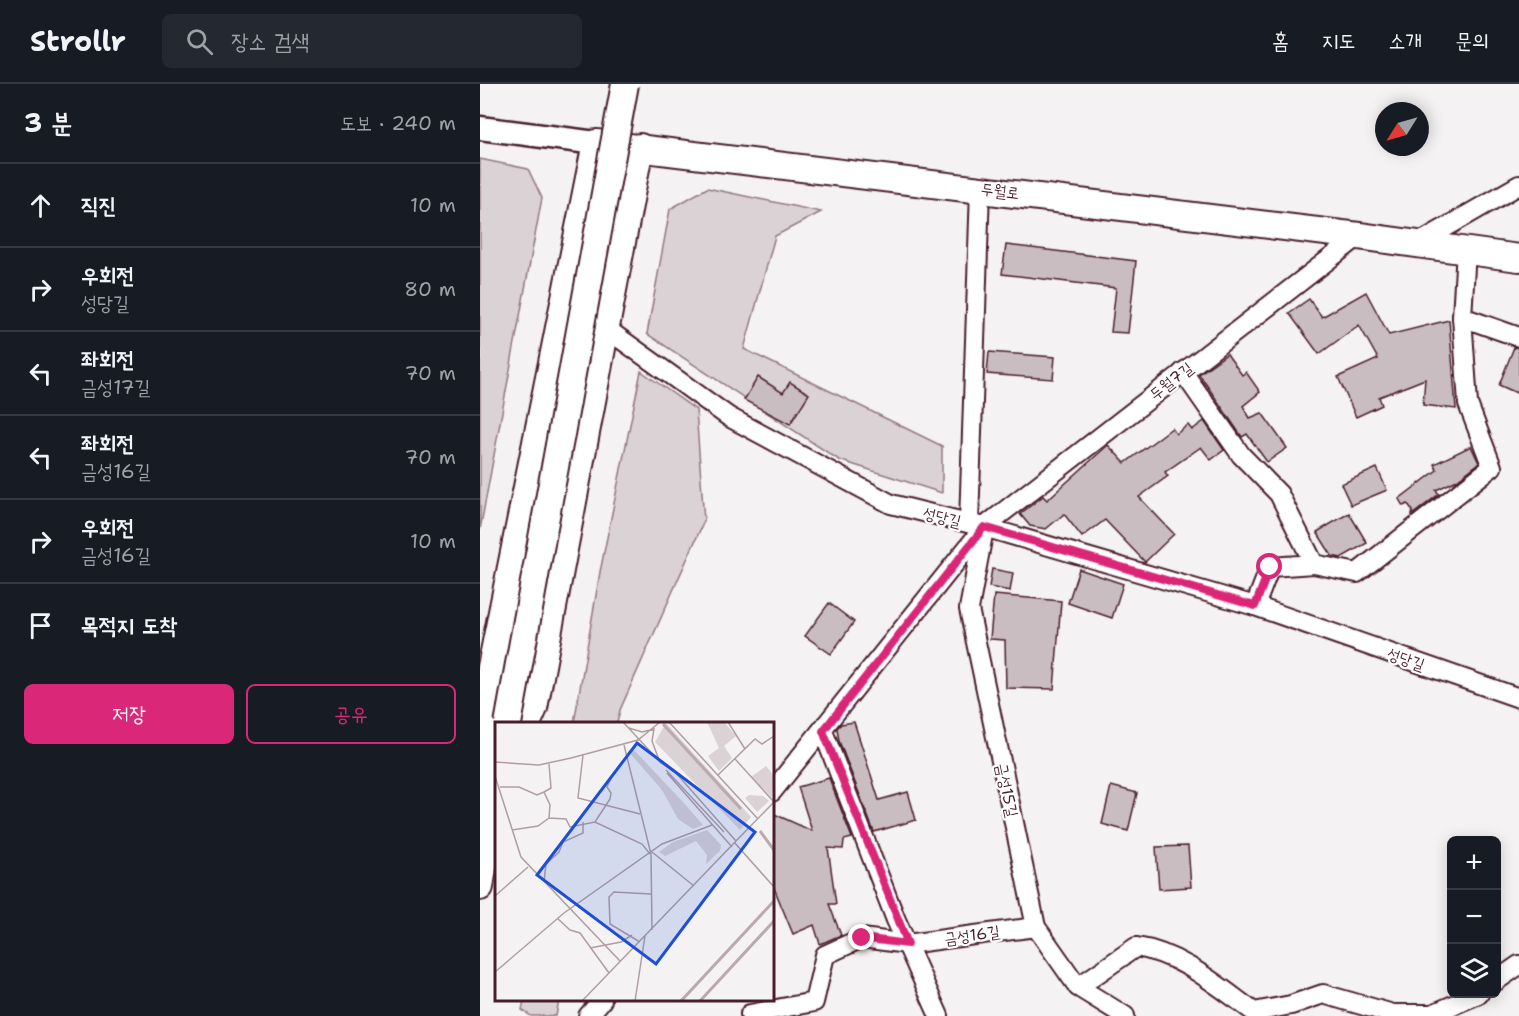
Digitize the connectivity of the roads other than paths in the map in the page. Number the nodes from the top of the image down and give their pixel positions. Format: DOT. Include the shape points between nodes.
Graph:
graph roads {
  1 [pos="625,84"];
  2 [pos="480,128"];
  3 [pos="596,143"];
  4 [pos="640,147"];
  5 [pos="1519,185"];
  6 [pos="980,189"];
  7 [pos="1359,236"];
  8 [pos="1417,244"];
  9 [pos="1466,250"];
  10 [pos="1519,258"];
  11 [pos="1462,317"];
  12 [pos="604,327"];
  13 [pos="1519,337"];
  14 [pos="1183,372"];
  15 [pos="976,525"];
  16 [pos="1314,564"];
  17 [pos="1255,606"];
  18 [pos="1519,698"];
  19 [pos="508,722"];
  20 [pos="527,722"];
  21 [pos="823,731"];
  22 [pos="774,790"];
  23 [pos="495,792"];
  24 [pos="489,824"];
  25 [pos="480,887"];
  26 [pos="1036,927"];
  27 [pos="908,944"];
  28 [pos="1519,965"];
  29 [pos="1501,978"];
  30 [pos="1078,987"];
  31 [pos="1468,998"];
  32 [pos="600,1001"];
  33 [pos="750,1014"];
  34 [pos="588,1016"];
  35 [pos="939,1016"];
  36 [pos="1125,1016"];
  1 -- 19 [label="main road, bridge"];
  2 -- 3 [label="street, 두월로"];
  3 -- 4 [label="main road, 두월로"];
  3 -- 24 [label="main road" via="483,707"];
  4 -- 6 [label="main road, 두월로"];
  4 -- 12 [label="main road"];
  5 -- 8 [label="street"];
  6 -- 7 [label="main road, 두월로"];
  6 -- 15 [label="street, 금성15길"];
  7 -- 8 [label="main road, 두월로"];
  7 -- 14 [label="street, 두월7길"];
  8 -- 9 [label="main road, 두월로"];
  9 -- 10 [label="main road, 두월로"];
  9 -- 11 [label="street"];
  11 -- 13 [label="street"];
  11 -- 16 [label="street" via="1468,404 1492,467 1357,573"];
  12 -- 15 [label="street, 성당길" via="729,417 891,504"];
  12 -- 20 [label="main road" via="534,708"];
  14 -- 15 [label="street, 두월7길"];
  14 -- 16 [label="street" via="1241,455 1279,494"];
  15 -- 17 [label="street, 성당길"];
  15 -- 21 [label="street, 두월7길"];
  15 -- 26 [label="street, 금성15길" via="969,609"];
  16 -- 17 [label="street" via="1270,567"];
  17 -- 18 [label="street, 성당길"];
  21 -- 22 [label="street, 두월7길"];
  21 -- 27 [label="street"];
  23 -- 24 [label="main road"];
  24 -- 25 [label="main road"];
  26 -- 27 [label="street, 금성16길"];
  26 -- 30 [label="street, 금성15길"];
  27 -- 33 [label="street, 금성16길" via="862,938 825,955 814,1002"];
  27 -- 35 [label="street"];
  28 -- 29 [label="street"];
  30 -- 31 [label="street" via="1136,947 1156,950 1208,979 1254,1012 1291,1005 1323,993 1393,1014 1432,1014"];
  30 -- 36 [label="street, 금성15길"];
  32 -- 34 [label="street"];
}
